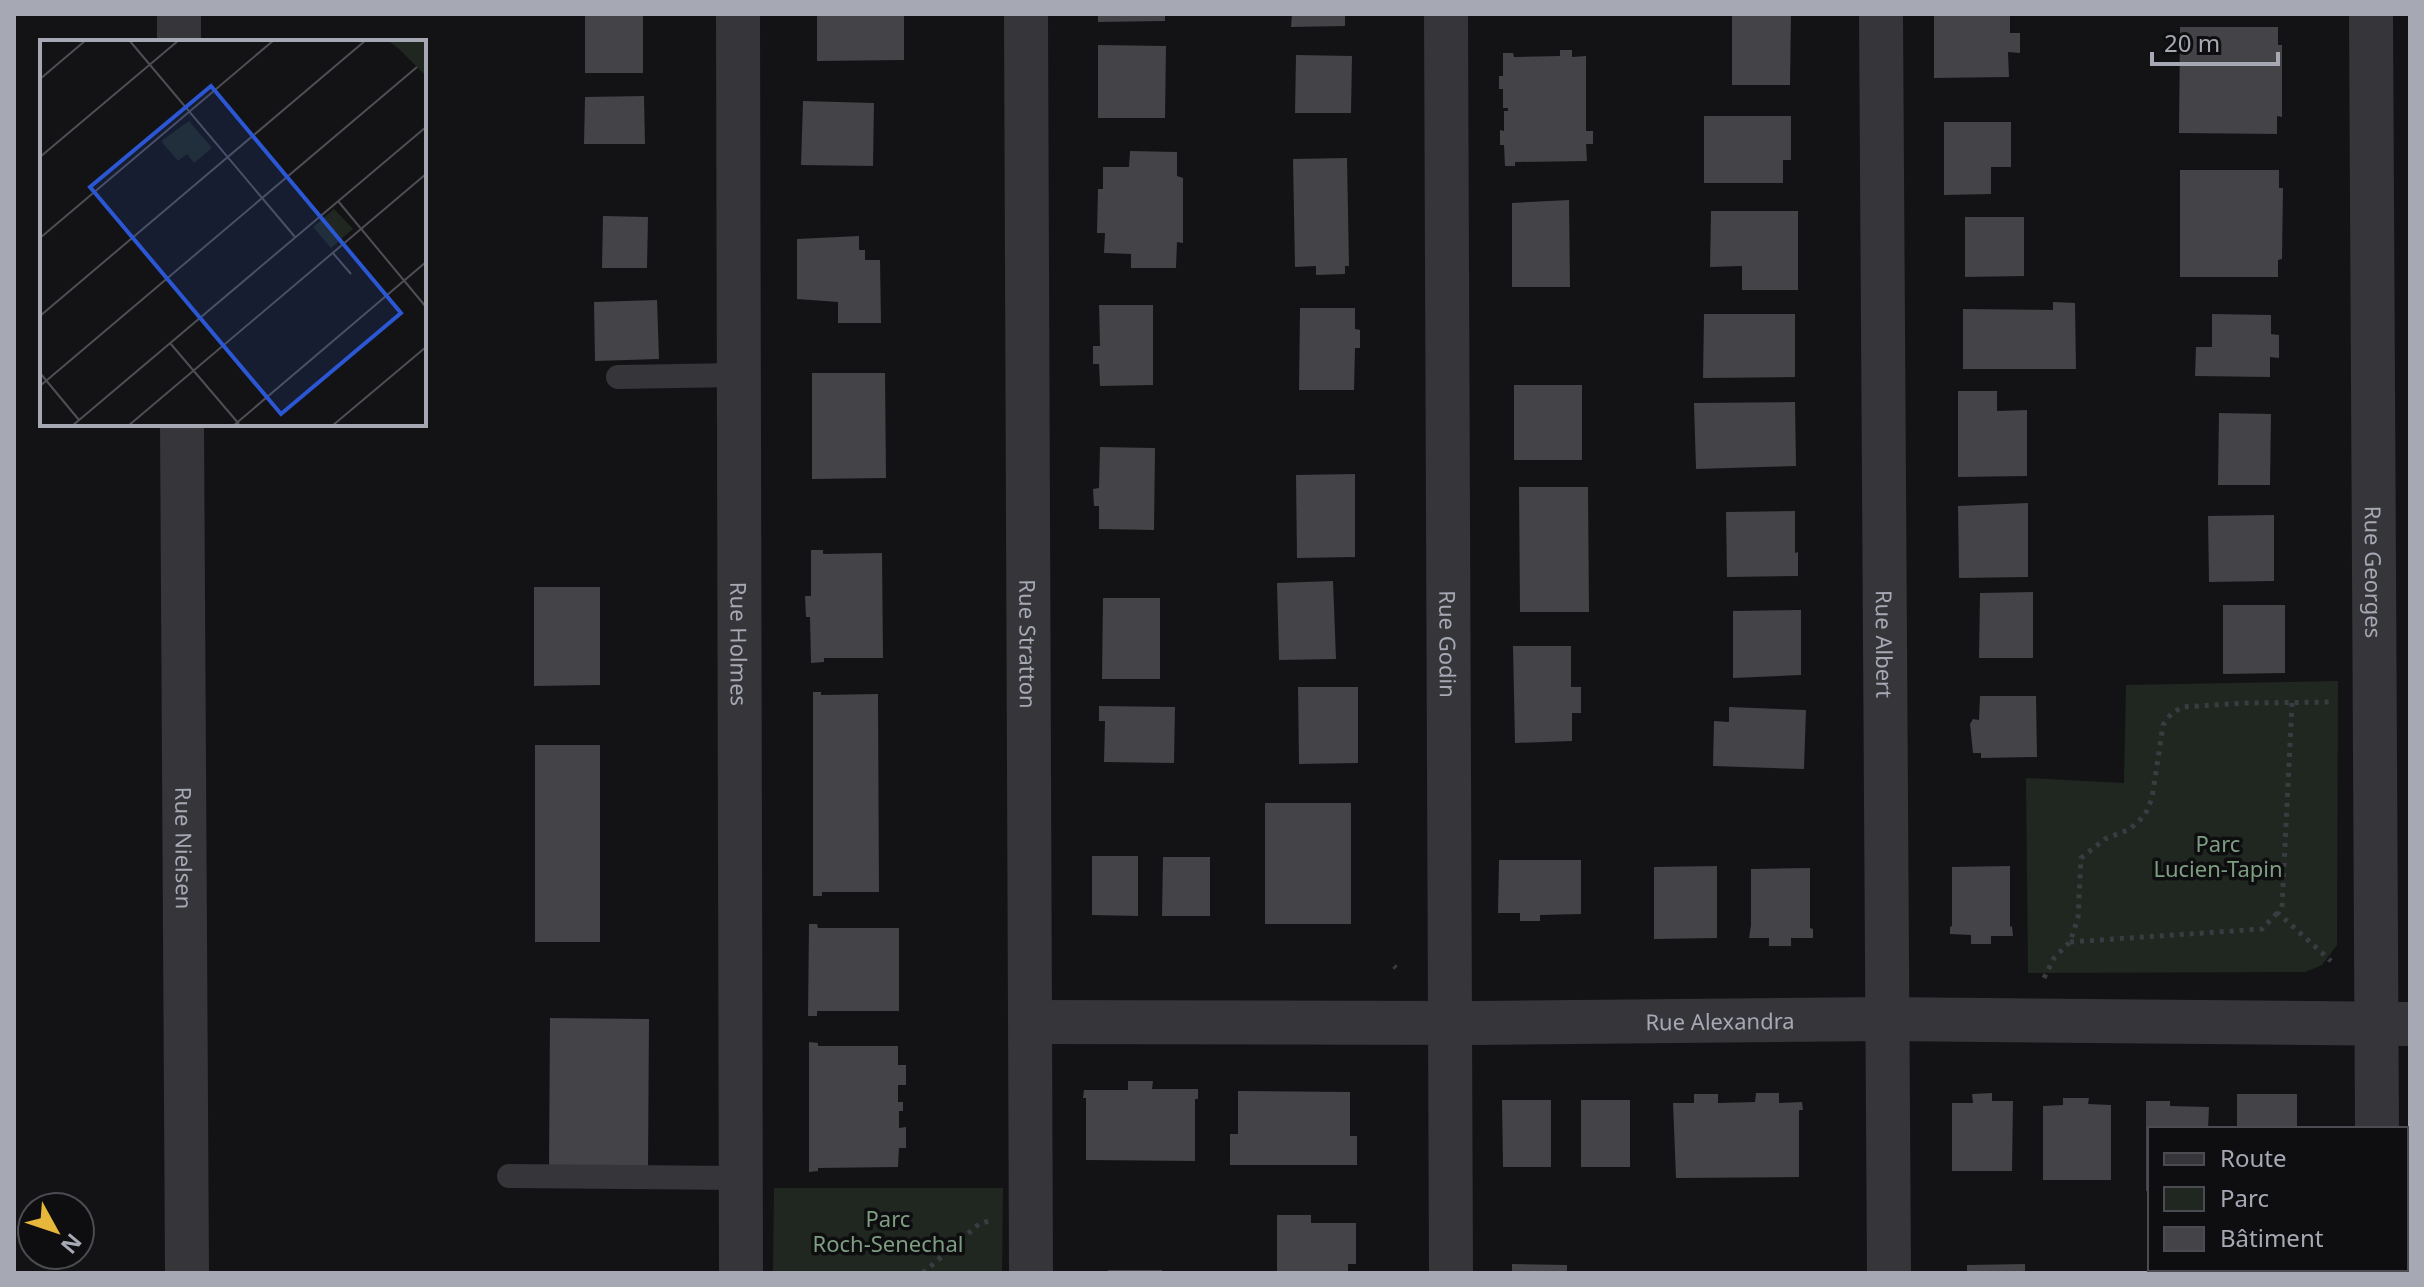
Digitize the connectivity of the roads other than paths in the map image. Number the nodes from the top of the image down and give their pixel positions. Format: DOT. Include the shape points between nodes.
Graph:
graph roads {
  1 [pos="179,14"];
  2 [pos="738,14"];
  3 [pos="1026,14"];
  4 [pos="1446,14"];
  5 [pos="1881,14"];
  6 [pos="2371,14"];
  7 [pos="179,40"];
  8 [pos="739,375"];
  9 [pos="618,377"];
  10 [pos="182,426"];
  11 [pos="1886,1019"];
  12 [pos="1030,1022"];
  13 [pos="1450,1023"];
  14 [pos="2394,1024"];
  15 [pos="2377,1127"];
  16 [pos="509,1176"];
  17 [pos="742,1178"];
  18 [pos="187,1273"];
  19 [pos="741,1273"];
  20 [pos="1031,1273"];
  21 [pos="1451,1273"];
  22 [pos="1889,1273"];
  1 -- 7 [label="street"];
  2 -- 8 [label="street, Rue Holmes"];
  3 -- 12 [label="street, Rue Stratton"];
  4 -- 13 [label="street, Rue Godin"];
  5 -- 11 [label="street, Rue Albert"];
  6 -- 14 [label="street, Rue Georges"];
  8 -- 9 [label="lane"];
  8 -- 17 [label="street, Rue Holmes"];
  10 -- 18 [label="street, Rue Nielsen"];
  11 -- 13 [label="street, Rue Alexandra"];
  11 -- 14 [label="street, Rue Alexandra"];
  11 -- 22 [label="street, Rue Albert"];
  12 -- 13 [label="street, Rue Alexandra"];
  12 -- 20 [label="street, Rue Stratton"];
  13 -- 21 [label="street, Rue Godin"];
  14 -- 15 [label="street, Rue Georges"];
  16 -- 17 [label="lane"];
  17 -- 19 [label="street, Rue Holmes"];
}
